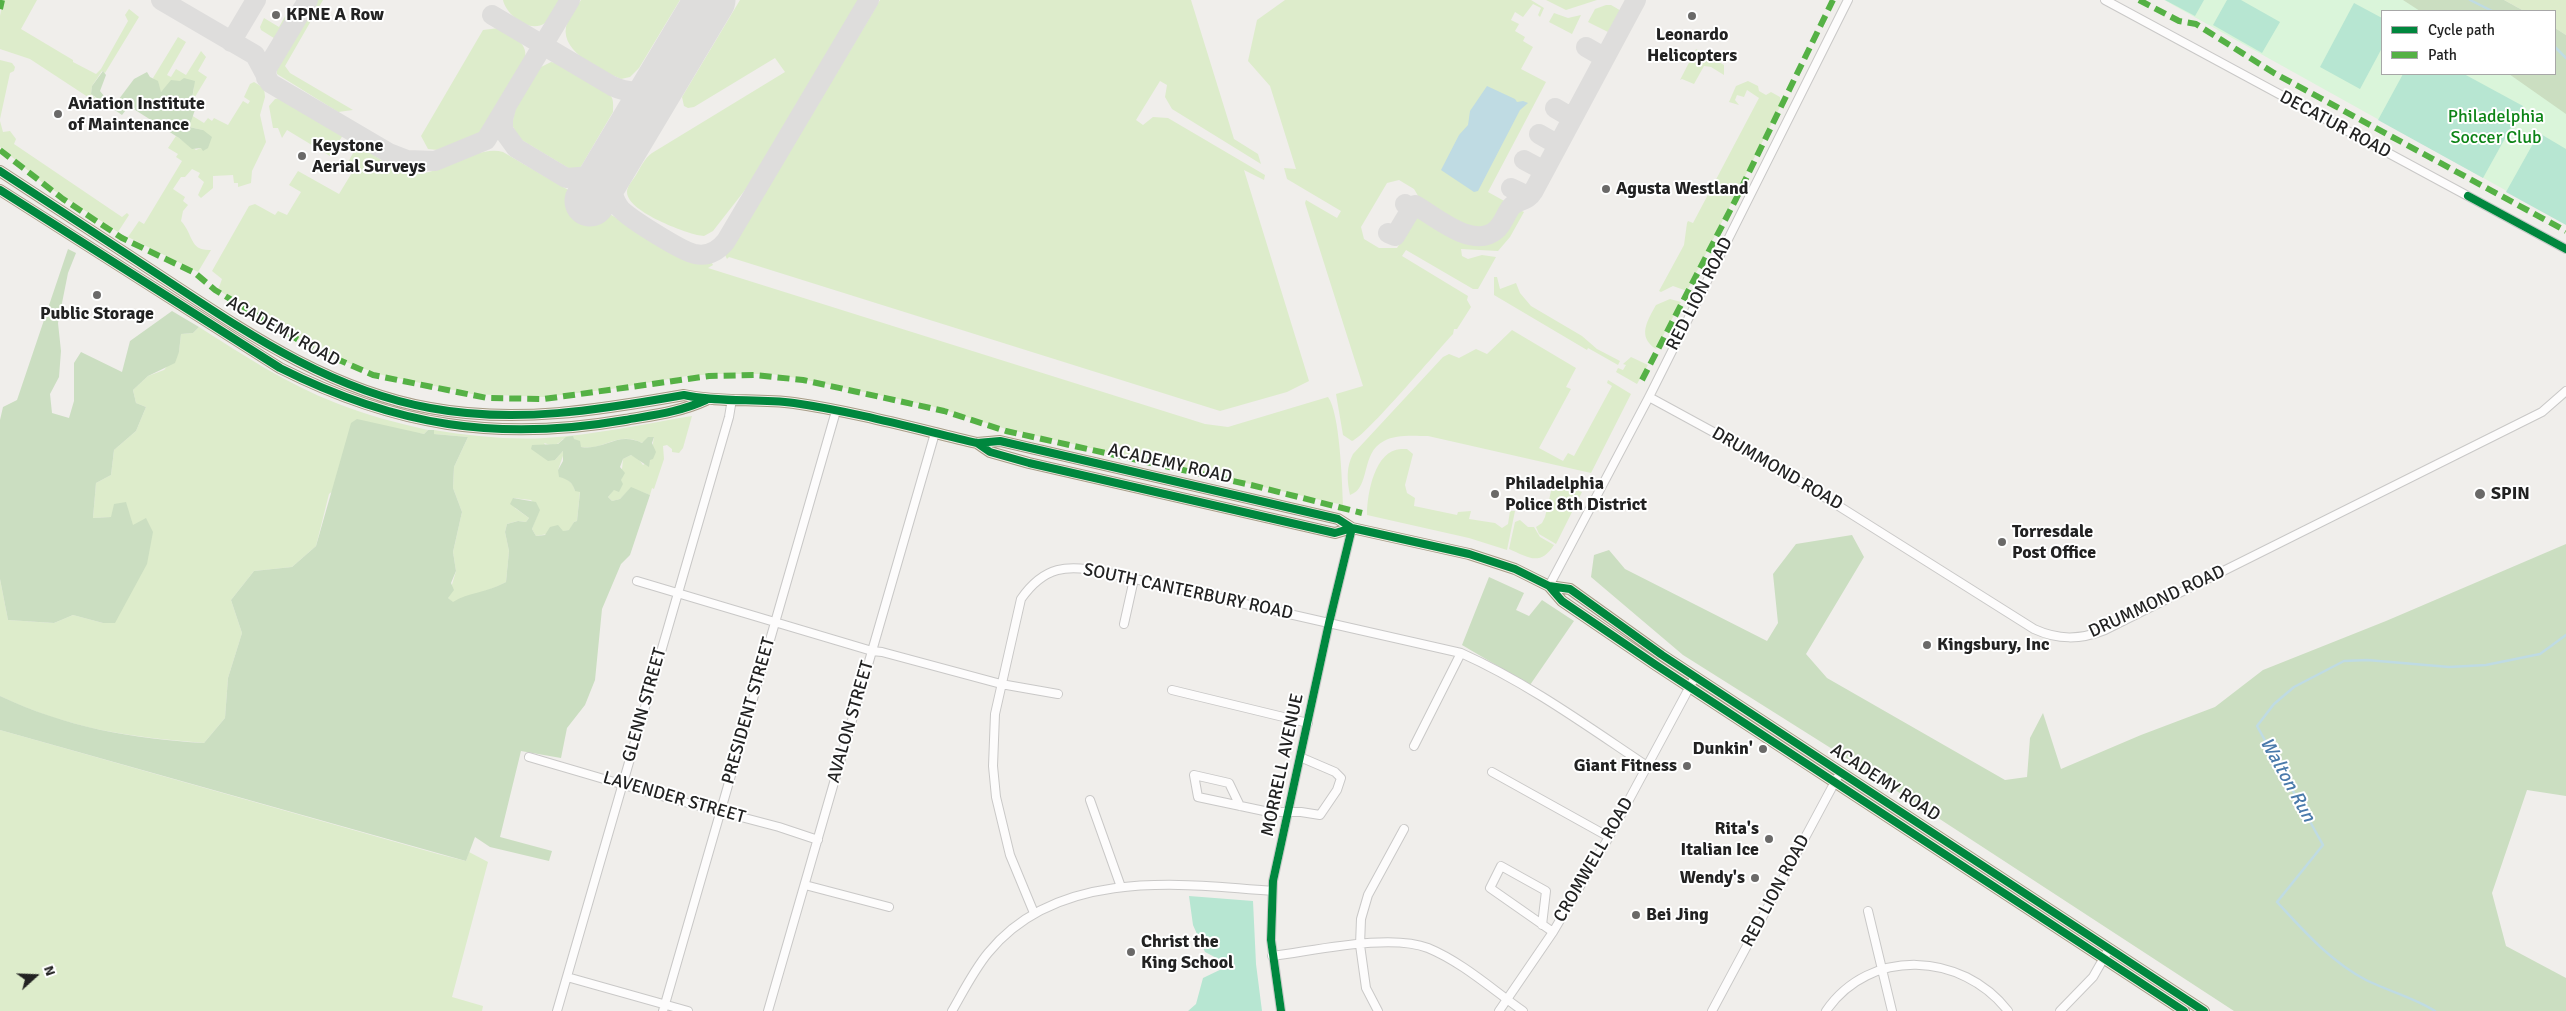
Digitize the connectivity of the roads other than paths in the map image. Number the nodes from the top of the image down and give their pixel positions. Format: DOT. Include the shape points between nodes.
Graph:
graph roads {
  1 [pos="1848,0"];
  2 [pos="2105,0"];
  3 [pos="0,171"];
  4 [pos="0,190"];
  5 [pos="2566,249"];
  6 [pos="190,295"];
  7 [pos="183,306"];
  8 [pos="2566,391"];
  9 [pos="1649,397"];
  10 [pos="732,399"];
  11 [pos="706,400"];
  12 [pos="836,411"];
  13 [pos="936,434"];
  14 [pos="977,443"];
  15 [pos="1352,528"];
  16 [pos="1134,579"];
  17 [pos="638,580"];
  18 [pos="1549,586"];
  19 [pos="677,594"];
  20 [pos="775,623"];
  21 [pos="1329,623"];
  22 [pos="1124,624"];
  23 [pos="872,652"];
  24 [pos="1461,653"];
  25 [pos="1695,677"];
  26 [pos="1001,684"];
  27 [pos="1688,686"];
  28 [pos="1172,690"];
  29 [pos="1058,694"];
  30 [pos="1308,723"];
  31 [pos="1414,746"];
  32 [pos="529,757"];
  33 [pos="1300,757"];
  34 [pos="1648,766"];
  35 [pos="1492,772"];
  36 [pos="1841,772"];
  37 [pos="1834,782"];
  38 [pos="622,784"];
  39 [pos="1090,800"];
  40 [pos="1240,806"];
  41 [pos="720,812"];
  42 [pos="1287,812"];
  43 [pos="1404,829"];
  44 [pos="1609,837"];
  45 [pos="818,840"];
  46 [pos="805,885"];
  47 [pos="1122,887"];
  48 [pos="1272,891"];
  49 [pos="889,907"];
  50 [pos="1868,912"];
  51 [pos="1034,913"];
  52 [pos="1542,925"];
  53 [pos="1553,932"];
  54 [pos="1360,945"];
  55 [pos="2109,949"];
  56 [pos="1272,956"];
  57 [pos="2104,958"];
  58 [pos="1881,971"];
  59 [pos="567,977"];
  60 [pos="1507,1000"];
  61 [pos="664,1008"];
  62 [pos="557,1011"];
  63 [pos="688,1011"];
  64 [pos="768,1011"];
  65 [pos="952,1011"];
  66 [pos="1281,1011"];
  67 [pos="1378,1011"];
  68 [pos="1500,1011"];
  69 [pos="1523,1011"];
  70 [pos="1712,1011"];
  71 [pos="1826,1011"];
  72 [pos="1892,1011"];
  73 [pos="2008,1011"];
  74 [pos="2060,1011"];
  75 [pos="2184,1011"];
  76 [pos="2204,1011"];
  1 -- 9 [label="street, RED LION ROAD"];
  2 -- 5 [label="street, DECATUR ROAD"];
  3 -- 6 [label="main road, ACADEMY ROAD"];
  4 -- 7 [label="main road, ACADEMY ROAD"];
  6 -- 7 [label="main road"];
  6 -- 11 [label="main road, ACADEMY ROAD" via="258,340 321,374 428,408 491,415 548,415 684,395"];
  7 -- 11 [label="main road, ACADEMY ROAD" via="280,368 319,388 402,416 520,431 562,429 686,409"];
  8 -- 9 [label="street, DRUMMOND ROAD" via="2542,412 2106,630 2088,637 2072,638 2056,637 2034,629 1772,464"];
  9 -- 18 [label="street, RED LION ROAD"];
  10 -- 11 [label="main road, ACADEMY ROAD"];
  10 -- 12 [label="main road, ACADEMY ROAD" via="773,400"];
  10 -- 19 [label="street, GLENN STREET"];
  12 -- 13 [label="main road, ACADEMY ROAD"];
  12 -- 20 [label="street, PRESIDENT STREET"];
  13 -- 14 [label="main road, ACADEMY ROAD"];
  13 -- 23 [label="street, AVALON STREET"];
  14 -- 15 [label="main road, ACADEMY ROAD" via="1000,441 1338,518"];
  14 -- 15 [label="main road, ACADEMY ROAD" via="990,452 1029,464 1334,533"];
  15 -- 18 [label="main road, ACADEMY ROAD" via="1469,554 1515,569"];
  15 -- 21 [label="street, MORRELL AVENUE"];
  16 -- 21 [label="street, SOUTH CANTERBURY ROAD"];
  16 -- 22 [label="street"];
  16 -- 26 [label="street, SOUTH CANTERBURY ROAD" via="1081,567 1062,568 1044,574 1022,598"];
  17 -- 19 [label="street"];
  18 -- 25 [label="main road, ACADEMY ROAD" via="1570,589"];
  18 -- 27 [label="main road, ACADEMY ROAD" via="1562,602"];
  19 -- 20 [label="street"];
  19 -- 38 [label="street, GLENN STREET"];
  20 -- 23 [label="street"];
  20 -- 41 [label="street, PRESIDENT STREET"];
  21 -- 24 [label="street, SOUTH CANTERBURY ROAD"];
  21 -- 30 [label="street, MORRELL AVENUE"];
  23 -- 26 [label="street"];
  23 -- 45 [label="street, AVALON STREET"];
  24 -- 31 [label="street"];
  24 -- 34 [label="street, SOUTH CANTERBURY ROAD" via="1503,672"];
  25 -- 27 [label="street, CROMWELL ROAD"];
  25 -- 36 [label="main road, ACADEMY ROAD"];
  26 -- 29 [label="street"];
  26 -- 51 [label="street, SOUTH CANTERBURY ROAD" via="992,742 996,797 1010,855"];
  27 -- 34 [label="street, CROMWELL ROAD"];
  27 -- 37 [label="main road, ACADEMY ROAD"];
  28 -- 30 [label="street"];
  30 -- 33 [label="street, MORRELL AVENUE"];
  32 -- 38 [label="street, LAVENDER STREET"];
  33 -- 42 [label="street, MORRELL AVENUE"];
  33 -- 42 [label="street, MORRELL AVENUE" via="1335,772 1341,778 1320,815"];
  34 -- 44 [label="street, CROMWELL ROAD"];
  35 -- 44 [label="street"];
  36 -- 37 [label="street, RED LION ROAD"];
  36 -- 55 [label="main road, ACADEMY ROAD"];
  37 -- 57 [label="main road, ACADEMY ROAD"];
  37 -- 70 [label="street, RED LION ROAD"];
  38 -- 41 [label="street, LAVENDER STREET"];
  38 -- 59 [label="street, GLENN STREET"];
  39 -- 47 [label="street"];
  40 -- 40 [label="street" via="1230,783 1194,775 1198,797"];
  40 -- 42 [label="street"];
  41 -- 45 [label="street, LAVENDER STREET"];
  41 -- 61 [label="street, PRESIDENT STREET"];
  42 -- 48 [label="street, MORRELL AVENUE"];
  43 -- 54 [label="street" via="1363,909"];
  44 -- 53 [label="street, CROMWELL ROAD"];
  45 -- 46 [label="street, AVALON STREET"];
  46 -- 49 [label="street"];
  46 -- 64 [label="street, AVALON STREET"];
  47 -- 48 [label="street" via="1209,885"];
  47 -- 51 [label="street" via="1084,895"];
  48 -- 56 [label="street, MORRELL AVENUE"];
  50 -- 58 [label="street"];
  51 -- 65 [label="street" via="988,952"];
  52 -- 52 [label="street" via="1546,891 1501,866 1490,888"];
  52 -- 53 [label="street"];
  53 -- 60 [label="street, CROMWELL ROAD"];
  54 -- 56 [label="street"];
  54 -- 60 [label="street" via="1390,941 1426,947 1444,955"];
  54 -- 67 [label="street" via="1366,988"];
  55 -- 57 [label="street"];
  55 -- 76 [label="main road, ACADEMY ROAD"];
  56 -- 66 [label="street, MORRELL AVENUE"];
  57 -- 74 [label="street" via="2093,977"];
  57 -- 75 [label="main road, ACADEMY ROAD"];
  58 -- 71 [label="street" via="1834,998"];
  58 -- 72 [label="street"];
  58 -- 73 [label="street" via="1919,964 1941,967 1965,975 1986,988"];
  59 -- 61 [label="street"];
  59 -- 62 [label="street, GLENN STREET"];
  60 -- 68 [label="street, CROMWELL ROAD"];
  60 -- 69 [label="street"];
  61 -- 63 [label="street"];
}
